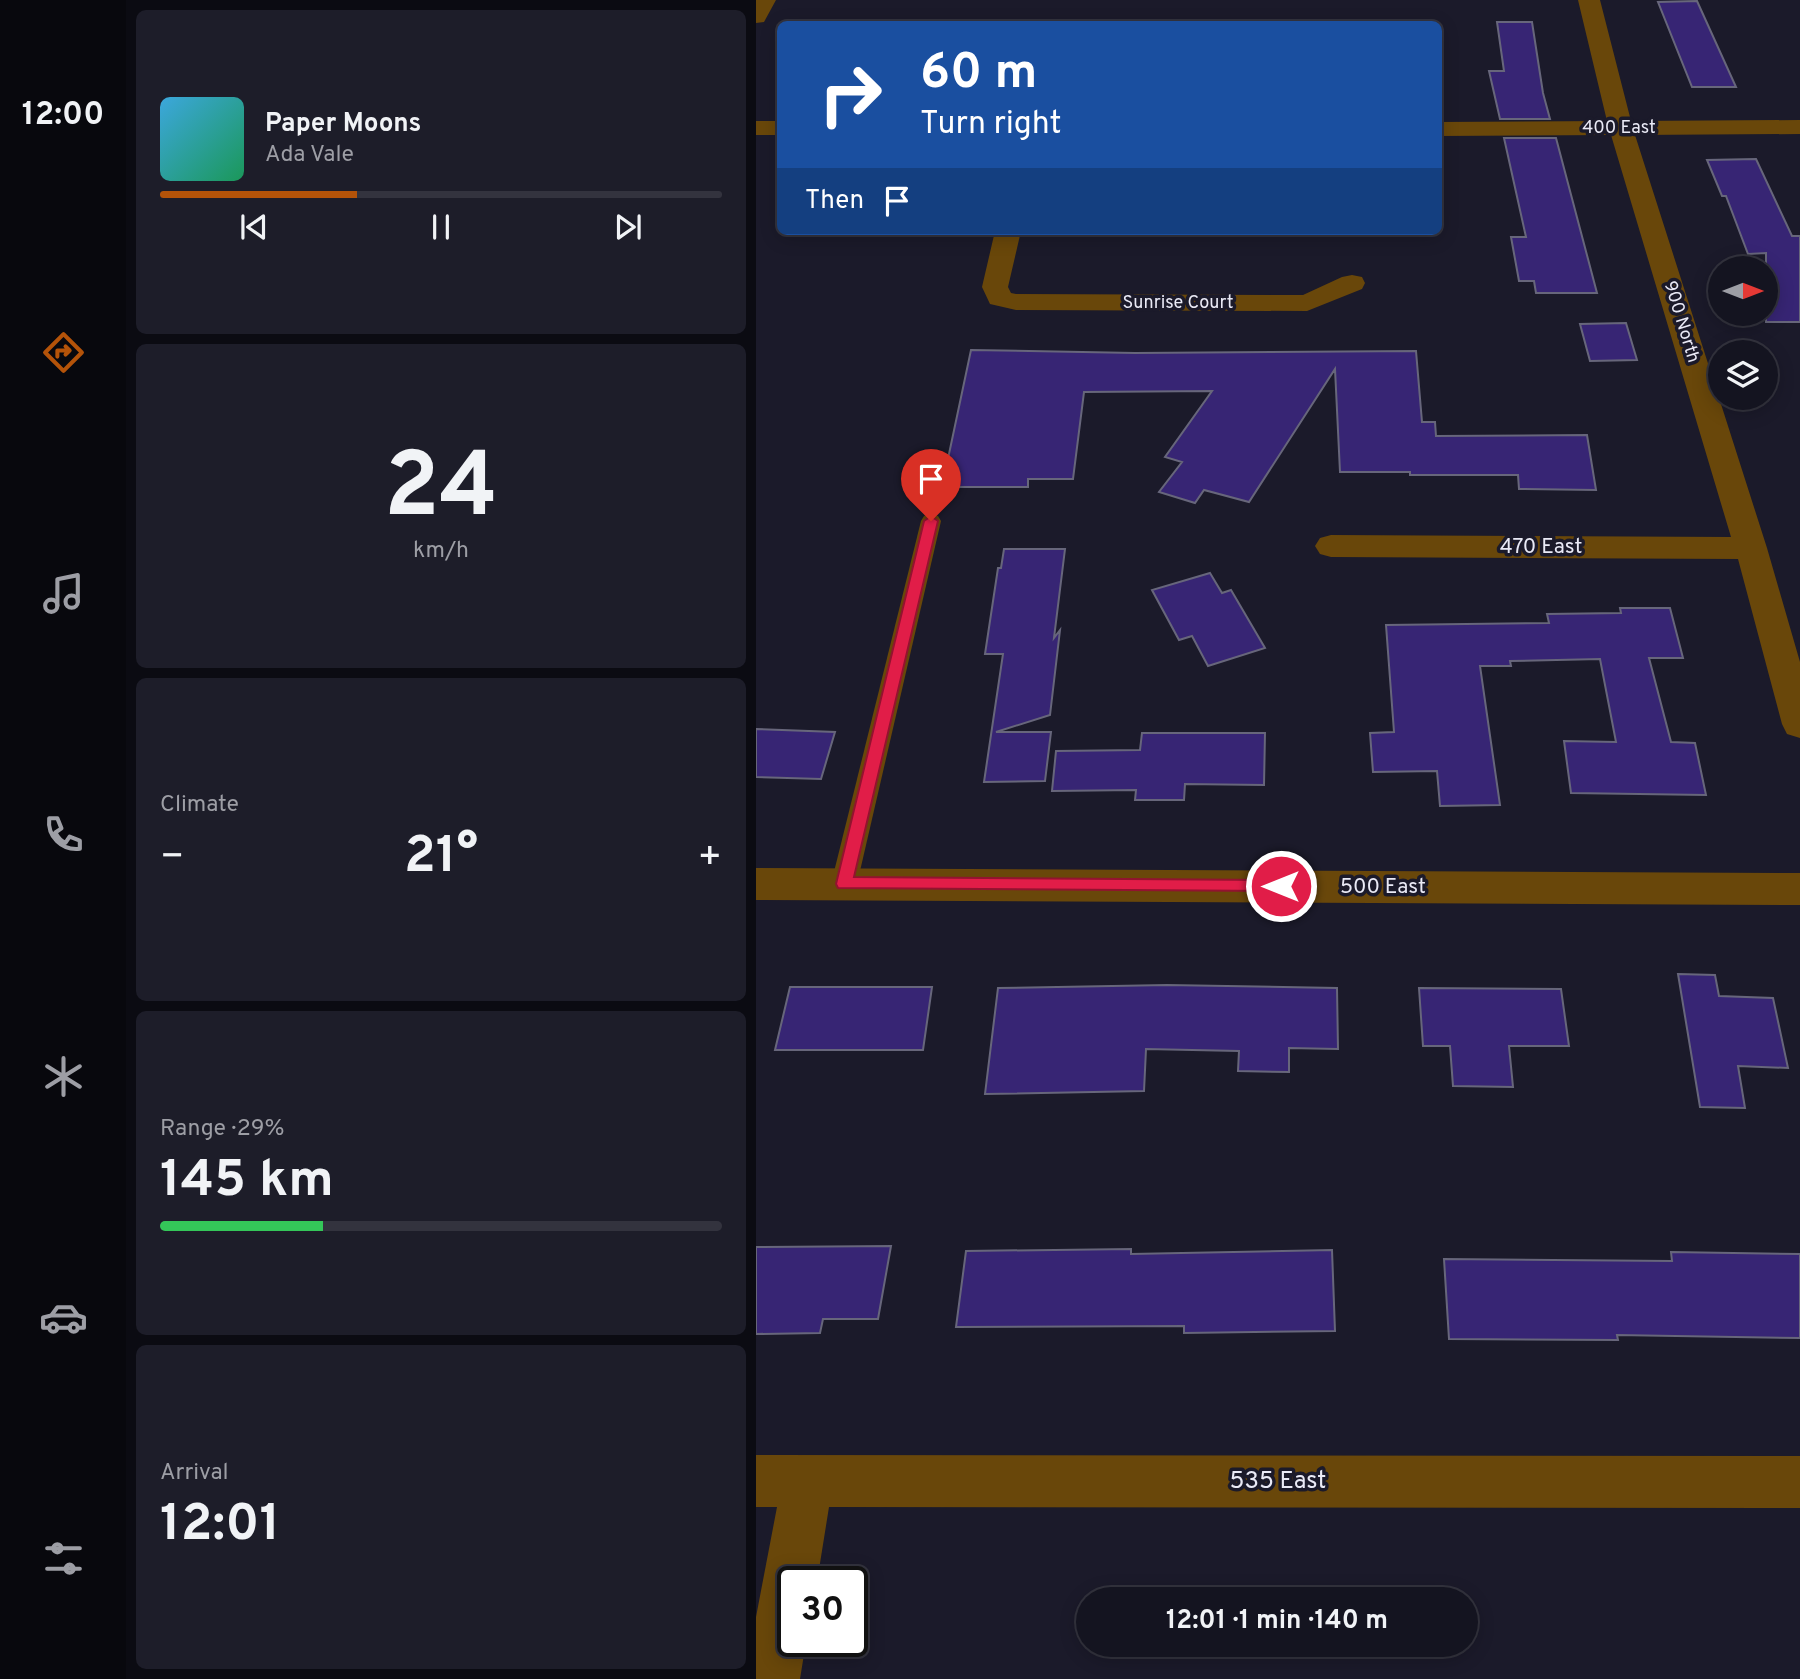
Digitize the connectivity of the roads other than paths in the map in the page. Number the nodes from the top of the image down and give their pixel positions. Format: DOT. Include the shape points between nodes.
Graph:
graph roads {
  1 [pos="765,0"];
  2 [pos="1589,0"];
  3 [pos="756,17"];
  4 [pos="1800,127"];
  5 [pos="756,128"];
  6 [pos="777,128"];
  7 [pos="1442,129"];
  8 [pos="1621,129"];
  9 [pos="1007,235"];
  10 [pos="1352,284"];
  11 [pos="931,521"];
  12 [pos="1331,546"];
  13 [pos="1751,548"];
  14 [pos="1800,724"];
  15 [pos="756,884"];
  16 [pos="844,884"];
  17 [pos="1800,889"];
  18 [pos="756,1481"];
  19 [pos="808,1481"];
  20 [pos="1800,1482"];
  21 [pos="772,1679"];
  1 -- 3 [label="street"];
  2 -- 8 [label="street, 900 North"];
  4 -- 8 [label="street, 400 East"];
  5 -- 6 [label="street"];
  7 -- 8 [label="street, 400 East"];
  8 -- 13 [label="street, 900 North"];
  9 -- 10 [label="street, Sunrise Court" via="995,287 1000,298 1016,302 1307,303"];
  11 -- 16 [label="lane"];
  12 -- 13 [label="street, 470 East"];
  13 -- 14 [label="street, 900 North"];
  15 -- 16 [label="street, 500 East"];
  16 -- 17 [label="street, 500 East"];
  18 -- 19 [label="street, 535 East"];
  19 -- 20 [label="street, 535 East"];
  19 -- 21 [label="street"];
}
